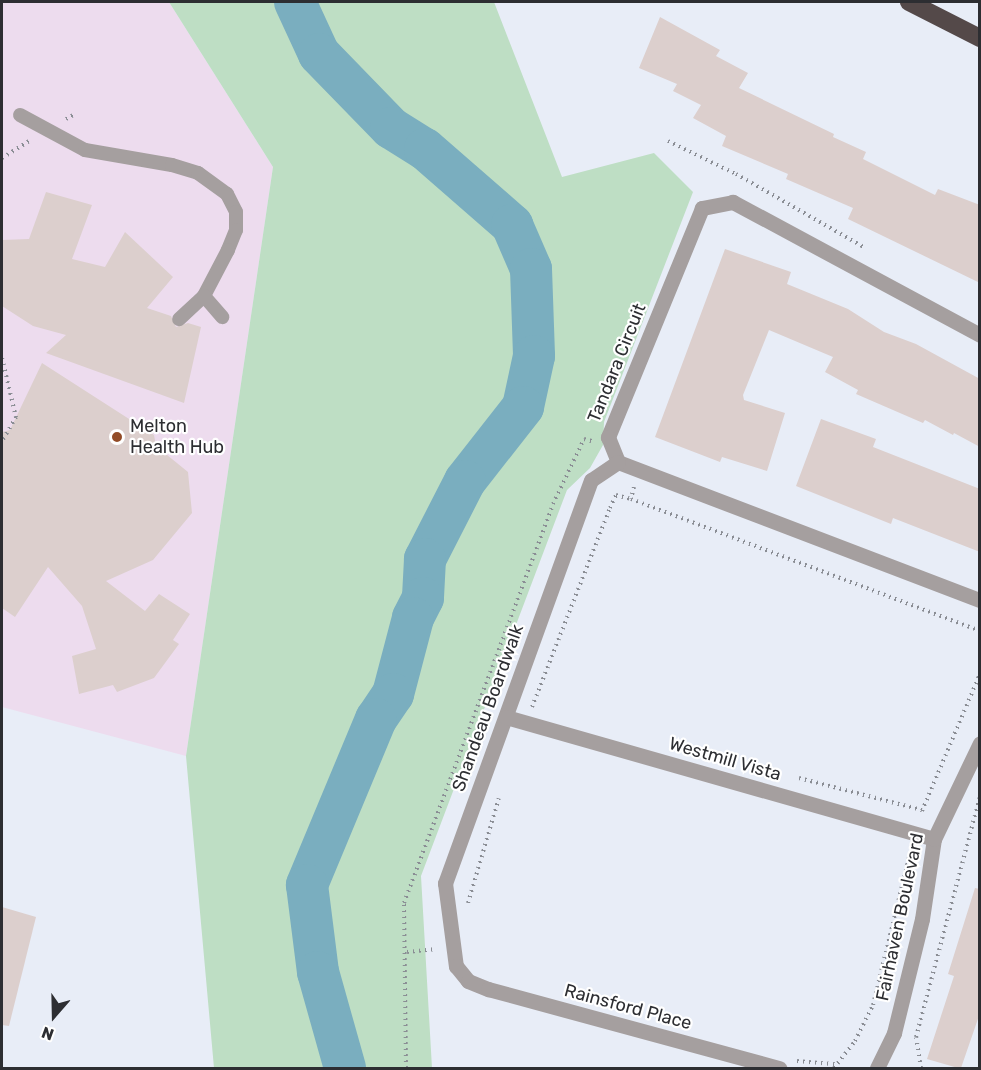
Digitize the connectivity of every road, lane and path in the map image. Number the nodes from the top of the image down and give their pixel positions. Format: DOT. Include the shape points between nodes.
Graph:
graph roads {
  1 [pos="909,2"];
  2 [pos="980,38"];
  3 [pos="20,115"];
  4 [pos="668,141"];
  5 [pos="868,250"];
  6 [pos="204,296"];
  7 [pos="222,317"];
  8 [pos="179,319"];
  9 [pos="980,335"];
  10 [pos="2,358"];
  11 [pos="2,441"];
  12 [pos="618,462"];
  13 [pos="639,470"];
  14 [pos="980,600"];
  15 [pos="980,631"];
  16 [pos="506,717"];
  17 [pos="980,743"];
  18 [pos="980,796"];
  19 [pos="934,839"];
  20 [pos="468,981"];
  21 [pos="779,1068"];
  22 [pos="876,1068"];
  23 [pos="921,1068"];
  1 -- 2 [label="highway"];
  3 -- 6 [label="lane" via="85,150 172,165 206,178 227,194 236,212 236,230"];
  4 -- 5 [label="path" via="736,174"];
  6 -- 7 [label="lane"];
  6 -- 8 [label="lane"];
  9 -- 12 [label="street, Tandara Circuit" via="733,202 702,208 608,437"];
  10 -- 11 [label="path" via="16,417"];
  12 -- 13 [label="street"];
  12 -- 16 [label="street, Shandeau Boardwalk" via="591,480"];
  13 -- 14 [label="street"];
  13 -- 15 [label="path" via="631,499"];
  16 -- 19 [label="street, Westmill Vista"];
  16 -- 20 [label="street, Shandeau Boardwalk" via="445,883 456,966"];
  17 -- 19 [label="street, Fairhaven Boulevard"];
  18 -- 23 [label="path" via="916,1036"];
  19 -- 22 [label="street, Fairhaven Boulevard" via="922,919 900,1010"];
  20 -- 21 [label="street, Rainsford Place"];
}
